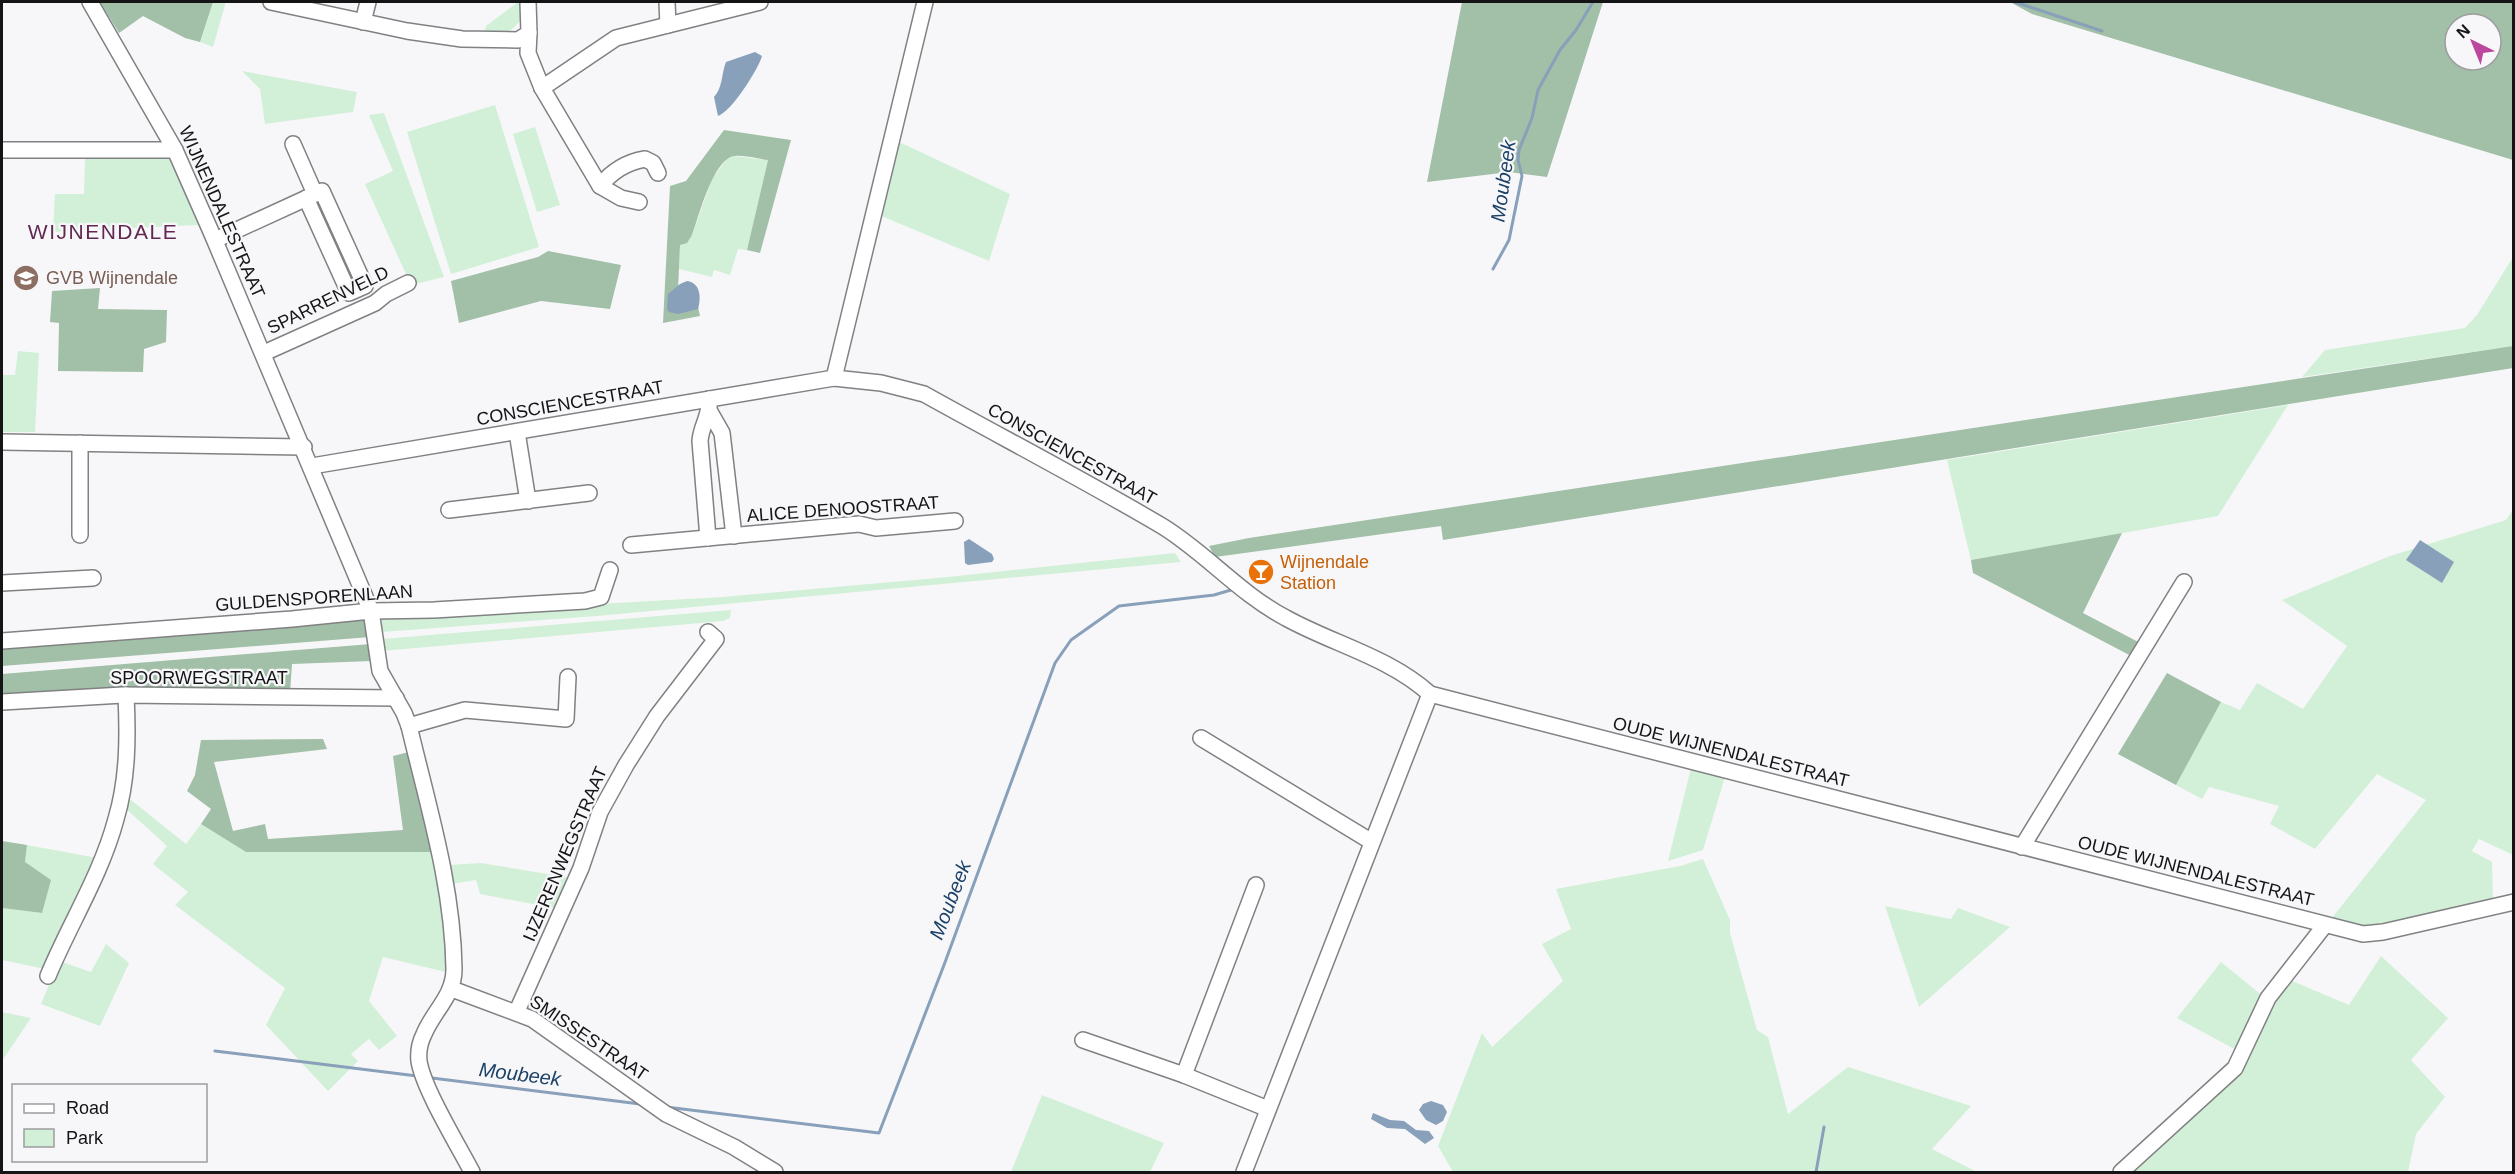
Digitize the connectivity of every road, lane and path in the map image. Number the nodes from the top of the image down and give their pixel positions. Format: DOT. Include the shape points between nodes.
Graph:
graph roads {
  1 [pos="90,2"];
  2 [pos="271,2"];
  3 [pos="368,2"];
  4 [pos="528,2"];
  5 [pos="668,2"];
  6 [pos="760,2"];
  7 [pos="925,2"];
  8 [pos="363,22"];
  9 [pos="668,25"];
  10 [pos="524,37"];
  11 [pos="542,88"];
  12 [pos="292,144"];
  13 [pos="2,150"];
  14 [pos="175,150"];
  15 [pos="658,173"];
  16 [pos="600,186"];
  17 [pos="310,196"];
  18 [pos="639,201"];
  19 [pos="215,240"];
  20 [pos="408,283"];
  21 [pos="264,353"];
  22 [pos="834,378"];
  23 [pos="710,406"];
  24 [pos="518,432"];
  25 [pos="2,442"];
  26 [pos="80,443"];
  27 [pos="304,447"];
  28 [pos="312,466"];
  29 [pos="589,493"];
  30 [pos="528,501"];
  31 [pos="449,510"];
  32 [pos="955,522"];
  33 [pos="80,535"];
  34 [pos="734,536"];
  35 [pos="708,538"];
  36 [pos="631,545"];
  37 [pos="610,570"];
  38 [pos="93,578"];
  39 [pos="2184,582"];
  40 [pos="2,583"];
  41 [pos="372,613"];
  42 [pos="708,632"];
  43 [pos="2,641"];
  44 [pos="568,677"];
  45 [pos="1430,694"];
  46 [pos="126,695"];
  47 [pos="396,698"];
  48 [pos="2,702"];
  49 [pos="409,726"];
  50 [pos="1201,738"];
  51 [pos="1372,842"];
  52 [pos="2022,847"];
  53 [pos="1256,885"];
  54 [pos="2514,902"];
  55 [pos="2325,925"];
  56 [pos="48,976"];
  57 [pos="452,989"];
  58 [pos="517,1011"];
  59 [pos="1083,1040"];
  60 [pos="1184,1075"];
  61 [pos="1268,1109"];
  62 [pos="472,1173"];
  63 [pos="775,1173"];
  64 [pos="1244,1173"];
  65 [pos="2121,1173"];
  1 -- 14 [label="street, WIJNENDALESTRAAT"];
  2 -- 8 [label="street"];
  3 -- 8 [label="street"];
  4 -- 10 [label="street"];
  5 -- 9 [label="street"];
  6 -- 9 [label="street"];
  7 -- 22 [label="street"];
  8 -- 10 [label="street" via="462,39"];
  9 -- 11 [label="street" via="616,38"];
  10 -- 11 [label="street"];
  11 -- 16 [label="street"];
  12 -- 17 [label="street, SPARRENVELD"];
  13 -- 14 [label="street"];
  14 -- 19 [label="street, WIJNENDALESTRAAT"];
  15 -- 16 [label="street" via="653,163 645,159 632,161"];
  16 -- 18 [label="street" via="621,198"];
  17 -- 17 [label="street, SPARRENVELD" via="322,191 365,286 349,294"];
  17 -- 19 [label="street"];
  19 -- 21 [label="street, WIJNENDALESTRAAT"];
  20 -- 21 [label="street, SPARRENVELD" via="375,303"];
  21 -- 27 [label="street, WIJNENDALESTRAAT"];
  22 -- 23 [label="street, CONSCIENCESTRAAT"];
  22 -- 45 [label="street, CONSCIENCESTRAAT" via="881,383 924,394 1163,527 1286,618 1413,679"];
  23 -- 24 [label="street, CONSCIENCESTRAAT"];
  23 -- 34 [label="street, ALICE DENOOSTRAAT" via="722,433"];
  23 -- 35 [label="street" via="700,441"];
  24 -- 28 [label="street, CONSCIENCESTRAAT"];
  24 -- 30 [label="street"];
  25 -- 26 [label="street"];
  26 -- 27 [label="street"];
  26 -- 33 [label="street"];
  27 -- 28 [label="street"];
  28 -- 41 [label="street"];
  29 -- 30 [label="street"];
  30 -- 31 [label="street"];
  32 -- 34 [label="street, ALICE DENOOSTRAAT" via="876,528 859,524"];
  34 -- 35 [label="street, ALICE DENOOSTRAAT"];
  35 -- 36 [label="street, ALICE DENOOSTRAAT"];
  37 -- 41 [label="street, GULDENSPORENLAAN" via="601,597 585,601"];
  38 -- 40 [label="street"];
  39 -- 52 [label="street"];
  41 -- 43 [label="street, GULDENSPORENLAAN"];
  41 -- 47 [label="street" via="377,661"];
  42 -- 58 [label="street, IJZERENWEGSTRAAT" via="716,639 640,740 600,812 581,868"];
  44 -- 49 [label="street" via="566,719 465,710"];
  45 -- 51 [label="street"];
  45 -- 52 [label="street, OUDE WIJNENDALESTRAAT"];
  46 -- 47 [label="street, SPOORWEGSTRAAT"];
  46 -- 48 [label="street, SPOORWEGSTRAAT"];
  46 -- 56 [label="street" via="128,744 117,818 82,907"];
  47 -- 49 [label="street"];
  49 -- 57 [label="street" via="447,889"];
  50 -- 51 [label="street"];
  51 -- 61 [label="street"];
  52 -- 55 [label="street, OUDE WIJNENDALESTRAAT"];
  53 -- 60 [label="street"];
  54 -- 55 [label="street, OUDE WIJNENDALESTRAAT" via="2383,932 2363,934"];
  55 -- 65 [label="street, OUDE WIJNENDALESTRAAT" via="2268,998 2235,1068"];
  57 -- 58 [label="street, SMISSESTRAAT"];
  57 -- 62 [label="street" via="424,1034 420,1063"];
  58 -- 63 [label="street, SMISSESTRAAT" via="666,1114 734,1147"];
  59 -- 60 [label="street"];
  60 -- 61 [label="street"];
  61 -- 64 [label="street"];
}
